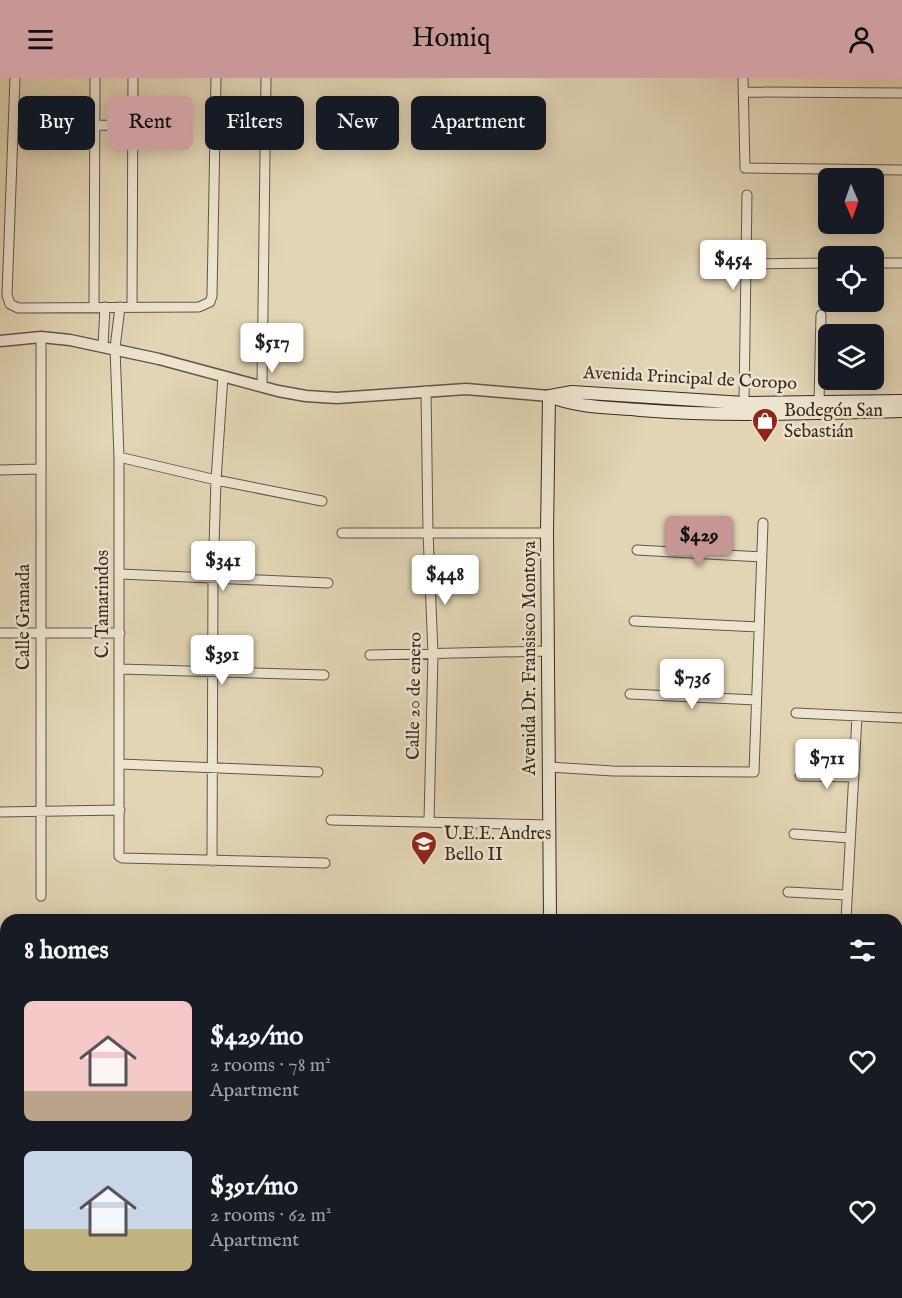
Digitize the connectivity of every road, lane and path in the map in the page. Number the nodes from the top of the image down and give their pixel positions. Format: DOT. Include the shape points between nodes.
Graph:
graph roads {
  1 [pos="15,78"];
  2 [pos="95,78"];
  3 [pos="133,78"];
  4 [pos="216,78"];
  5 [pos="267,78"];
  6 [pos="743,78"];
  7 [pos="743,92"];
  8 [pos="902,93"];
  9 [pos="95,96"];
  10 [pos="133,96"];
  11 [pos="95,125"];
  12 [pos="107,125"];
  13 [pos="95,150"];
  14 [pos="133,150"];
  15 [pos="902,170"];
  16 [pos="747,195"];
  17 [pos="818,263"];
  18 [pos="884,263"];
  19 [pos="902,263"];
  20 [pos="747,264"];
  21 [pos="94,306"];
  22 [pos="105,307"];
  23 [pos="120,307"];
  24 [pos="132,307"];
  25 [pos="822,315"];
  26 [pos="41,337"];
  27 [pos="0,341"];
  28 [pos="104,346"];
  29 [pos="115,348"];
  30 [pos="223,376"];
  31 [pos="262,386"];
  32 [pos="426,391"];
  33 [pos="549,396"];
  34 [pos="902,401"];
  35 [pos="819,402"];
  36 [pos="744,403"];
  37 [pos="902,411"];
  38 [pos="119,457"];
  39 [pos="0,470"];
  40 [pos="40,470"];
  41 [pos="216,480"];
  42 [pos="322,501"];
  43 [pos="763,523"];
  44 [pos="428,532"];
  45 [pos="342,533"];
  46 [pos="548,533"];
  47 [pos="637,550"];
  48 [pos="762,557"];
  49 [pos="120,574"];
  50 [pos="213,578"];
  51 [pos="328,583"];
  52 [pos="634,621"];
  53 [pos="759,627"];
  54 [pos="0,633"];
  55 [pos="41,633"];
  56 [pos="120,633"];
  57 [pos="548,651"];
  58 [pos="433,654"];
  59 [pos="369,655"];
  60 [pos="120,669"];
  61 [pos="212,672"];
  62 [pos="324,675"];
  63 [pos="630,694"];
  64 [pos="756,700"];
  65 [pos="796,713"];
  66 [pos="857,716"];
  67 [pos="902,718"];
  68 [pos="120,764"];
  69 [pos="549,767"];
  70 [pos="213,768"];
  71 [pos="318,772"];
  72 [pos="800,776"];
  73 [pos="854,777"];
  74 [pos="120,810"];
  75 [pos="0,812"];
  76 [pos="41,812"];
  77 [pos="331,820"];
  78 [pos="429,821"];
  79 [pos="549,825"];
  80 [pos="794,834"];
  81 [pos="850,838"];
  82 [pos="212,861"];
  83 [pos="325,863"];
  84 [pos="788,892"];
  85 [pos="847,895"];
  86 [pos="41,896"];
  87 [pos="549,914"];
  88 [pos="846,914"];
  1 -- 21 [label="street" via="9,301 18,308"];
  2 -- 9 [label="street"];
  3 -- 10 [label="street"];
  4 -- 24 [label="street" via="210,302 199,307"];
  5 -- 31 [label="street"];
  6 -- 7 [label="street"];
  7 -- 8 [label="street"];
  7 -- 15 [label="street" via="745,168"];
  11 -- 12 [label="street"];
  13 -- 21 [label="street"];
  14 -- 24 [label="street"];
  16 -- 20 [label="street"];
  17 -- 20 [label="street"];
  18 -- 19 [label="street"];
  20 -- 36 [label="street"];
  21 -- 22 [label="street"];
  22 -- 23 [label="street"];
  22 -- 28 [label="street"];
  23 -- 24 [label="street"];
  23 -- 29 [label="street, C. Tamarindos"];
  25 -- 35 [label="street"];
  26 -- 27 [label="street, Avenida Principal de Coropo"];
  26 -- 28 [label="street, Avenida Principal de Coropo"];
  26 -- 40 [label="street, Calle Granada"];
  28 -- 29 [label="street, Avenida Principal de Coropo"];
  29 -- 30 [label="street, Avenida Principal de Coropo"];
  29 -- 38 [label="street, C. Tamarindos"];
  30 -- 31 [label="street, Avenida Principal de Coropo"];
  30 -- 41 [label="street"];
  31 -- 32 [label="street, Avenida Principal de Coropo" via="337,398"];
  32 -- 33 [label="street, Avenida Principal de Coropo" via="466,389"];
  32 -- 44 [label="street, Calle 20 de enero"];
  33 -- 36 [label="main road, Avenida Principal de Coropo" via="572,392"];
  33 -- 37 [label="main road, Avenida Principal de Coropo" via="569,404 680,413"];
  33 -- 46 [label="main road, Avenida Dr. Fransisco Montoya"];
  34 -- 35 [label="main road, Avenida Principal de Coropo"];
  35 -- 36 [label="main road, Avenida Principal de Coropo"];
  38 -- 41 [label="street"];
  38 -- 49 [label="street, C. Tamarindos"];
  39 -- 40 [label="street"];
  40 -- 55 [label="street, Calle Granada"];
  41 -- 42 [label="street"];
  41 -- 50 [label="street"];
  43 -- 48 [label="street"];
  44 -- 45 [label="street"];
  44 -- 46 [label="street"];
  44 -- 58 [label="street, Calle 20 de enero"];
  46 -- 57 [label="main road, Avenida Dr. Fransisco Montoya"];
  47 -- 48 [label="street"];
  48 -- 53 [label="street"];
  49 -- 50 [label="street"];
  49 -- 56 [label="street, C. Tamarindos"];
  50 -- 51 [label="street"];
  50 -- 61 [label="street"];
  52 -- 53 [label="street"];
  53 -- 64 [label="street"];
  54 -- 55 [label="street"];
  55 -- 56 [label="street"];
  55 -- 76 [label="street, Calle Granada"];
  56 -- 60 [label="street, C. Tamarindos"];
  57 -- 58 [label="street"];
  57 -- 69 [label="main road, Avenida Dr. Fransisco Montoya"];
  58 -- 59 [label="street"];
  58 -- 78 [label="street, Calle 20 de enero"];
  60 -- 61 [label="street"];
  60 -- 68 [label="street, C. Tamarindos"];
  61 -- 62 [label="street"];
  61 -- 70 [label="street"];
  63 -- 64 [label="street"];
  64 -- 69 [label="street" via="754,772"];
  65 -- 66 [label="street"];
  66 -- 67 [label="street"];
  66 -- 73 [label="street"];
  68 -- 70 [label="street"];
  68 -- 74 [label="street, C. Tamarindos"];
  69 -- 79 [label="main road, Avenida Dr. Fransisco Montoya"];
  70 -- 71 [label="street"];
  70 -- 82 [label="street"];
  72 -- 73 [label="street"];
  73 -- 81 [label="street"];
  74 -- 76 [label="street"];
  74 -- 82 [label="street, C. Tamarindos" via="122,858"];
  75 -- 76 [label="street"];
  76 -- 86 [label="street, Calle Granada"];
  77 -- 78 [label="street"];
  78 -- 79 [label="street"];
  79 -- 87 [label="main road, Avenida Dr. Fransisco Montoya"];
  80 -- 81 [label="street"];
  81 -- 85 [label="street"];
  82 -- 83 [label="street"];
  84 -- 85 [label="street"];
  85 -- 88 [label="street"];
}
